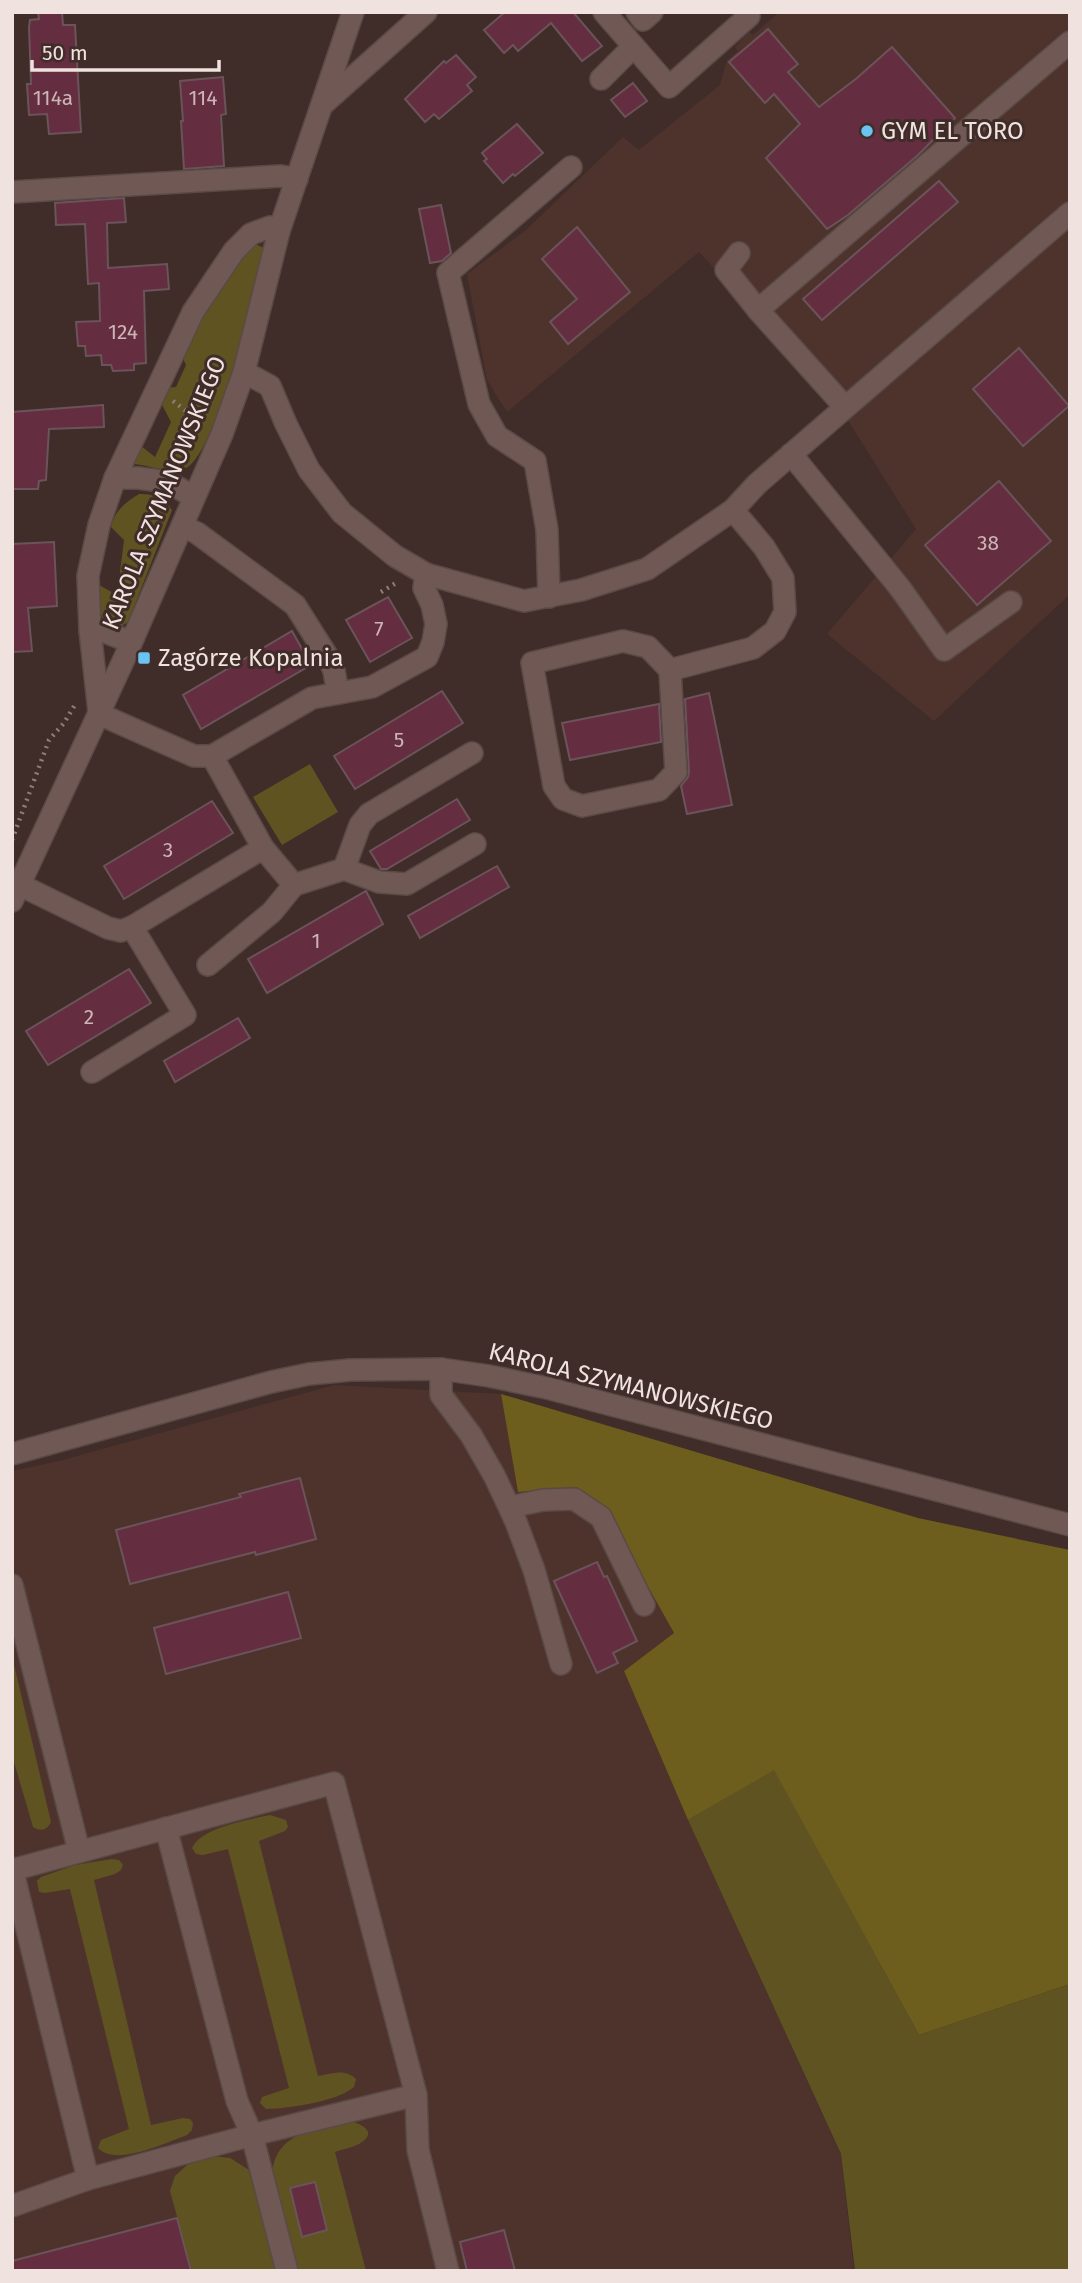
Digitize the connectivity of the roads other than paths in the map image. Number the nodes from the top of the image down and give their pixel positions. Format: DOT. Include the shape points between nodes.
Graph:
graph roads {
  1 [pos="354,12"];
  2 [pos="426,12"];
  3 [pos="604,12"];
  4 [pos="637,12"];
  5 [pos="652,12"];
  6 [pos="749,16"];
  7 [pos="1070,42"];
  8 [pos="634,47"];
  9 [pos="601,79"];
  10 [pos="321,107"];
  11 [pos="571,167"];
  12 [pos="297,179"];
  13 [pos="12,192"];
  14 [pos="1070,214"];
  15 [pos="279,231"];
  16 [pos="739,253"];
  17 [pos="758,310"];
  18 [pos="244,372"];
  19 [pos="845,407"];
  20 [pos="791,454"];
  21 [pos="116,478"];
  22 [pos="194,497"];
  23 [pos="733,510"];
  24 [pos="182,526"];
  25 [pos="426,574"];
  26 [pos="549,597"];
  27 [pos="1011,602"];
  28 [pos="90,630"];
  29 [pos="131,642"];
  30 [pos="670,670"];
  31 [pos="338,694"];
  32 [pos="99,714"];
  33 [pos="472,753"];
  34 [pos="212,756"];
  35 [pos="475,844"];
  36 [pos="263,848"];
  37 [pos="344,869"];
  38 [pos="295,885"];
  39 [pos="16,893"];
  40 [pos="132,927"];
  41 [pos="208,965"];
  42 [pos="92,1072"];
  43 [pos="441,1369"];
  44 [pos="12,1454"];
  45 [pos="510,1507"];
  46 [pos="1070,1525"];
  47 [pos="12,1585"];
  48 [pos="643,1605"];
  49 [pos="561,1664"];
  50 [pos="166,1828"];
  51 [pos="79,1852"];
  52 [pos="12,1869"];
  53 [pos="416,2095"];
  54 [pos="252,2135"];
  55 [pos="88,2179"];
  56 [pos="12,2206"];
  57 [pos="287,2271"];
  58 [pos="448,2271"];
  1 -- 10 [label="street, KAROLA SZYMANOWSKIEGO"];
  2 -- 10 [label="street"];
  3 -- 8 [label="street"];
  4 -- 5 [label="street" via="643,20"];
  6 -- 8 [label="street" via="668,88"];
  7 -- 17 [label="street"];
  8 -- 9 [label="street"];
  10 -- 12 [label="street, KAROLA SZYMANOWSKIEGO"];
  11 -- 26 [label="street" via="448,273 479,404 497,436 536,461 547,530"];
  12 -- 13 [label="street" via="281,176"];
  12 -- 15 [label="street, KAROLA SZYMANOWSKIEGO"];
  14 -- 19 [label="street"];
  15 -- 18 [label="street, KAROLA SZYMANOWSKIEGO"];
  15 -- 21 [label="street" via="270,227 257,231 234,251 192,312"];
  16 -- 17 [label="street" via="726,270"];
  17 -- 19 [label="street"];
  18 -- 22 [label="street, KAROLA SZYMANOWSKIEGO"];
  18 -- 25 [label="street" via="270,386 309,470 342,513 395,556"];
  19 -- 20 [label="street"];
  20 -- 23 [label="street"];
  20 -- 27 [label="street" via="944,650"];
  21 -- 22 [label="street" via="167,482"];
  21 -- 28 [label="street" via="88,576"];
  22 -- 24 [label="street, KAROLA SZYMANOWSKIEGO"];
  23 -- 26 [label="street" via="647,569"];
  23 -- 30 [label="street" via="783,578 785,612 775,631 753,648"];
  24 -- 29 [label="street, KAROLA SZYMANOWSKIEGO"];
  24 -- 31 [label="street" via="295,606 329,659"];
  25 -- 26 [label="street" via="524,601"];
  25 -- 31 [label="street" via="424,588 436,624 427,657 372,687"];
  28 -- 29 [label="street"];
  28 -- 32 [label="street"];
  29 -- 32 [label="street, KAROLA SZYMANOWSKIEGO"];
  30 -- 30 [label="street" via="648,648 624,641 532,663 554,786 563,799 582,806 659,790 676,772"];
  31 -- 34 [label="street" via="312,698"];
  32 -- 34 [label="street" via="194,756"];
  32 -- 39 [label="street, KAROLA SZYMANOWSKIEGO"];
  33 -- 37 [label="street" via="369,814 360,825"];
  34 -- 36 [label="street"];
  35 -- 37 [label="street" via="407,884 379,882"];
  36 -- 38 [label="street"];
  36 -- 40 [label="street"];
  37 -- 38 [label="street"];
  38 -- 41 [label="street" via="272,912"];
  39 -- 40 [label="street" via="108,928 121,931"];
  40 -- 42 [label="street" via="184,1015"];
  43 -- 44 [label="street, KAROLA SZYMANOWSKIEGO" via="309,1374"];
  43 -- 45 [label="street" via="441,1395 471,1435"];
  43 -- 46 [label="street, KAROLA SZYMANOWSKIEGO" via="547,1388"];
  45 -- 48 [label="street" via="574,1499 601,1517"];
  45 -- 49 [label="street"];
  47 -- 51 [label="street"];
  50 -- 51 [label="street"];
  50 -- 53 [label="street" via="334,1783"];
  50 -- 54 [label="street" via="237,2101"];
  51 -- 52 [label="street"];
  52 -- 55 [label="street"];
  53 -- 54 [label="street"];
  53 -- 58 [label="street" via="418,2150"];
  54 -- 55 [label="street"];
  54 -- 57 [label="street"];
  55 -- 56 [label="street"];
}
